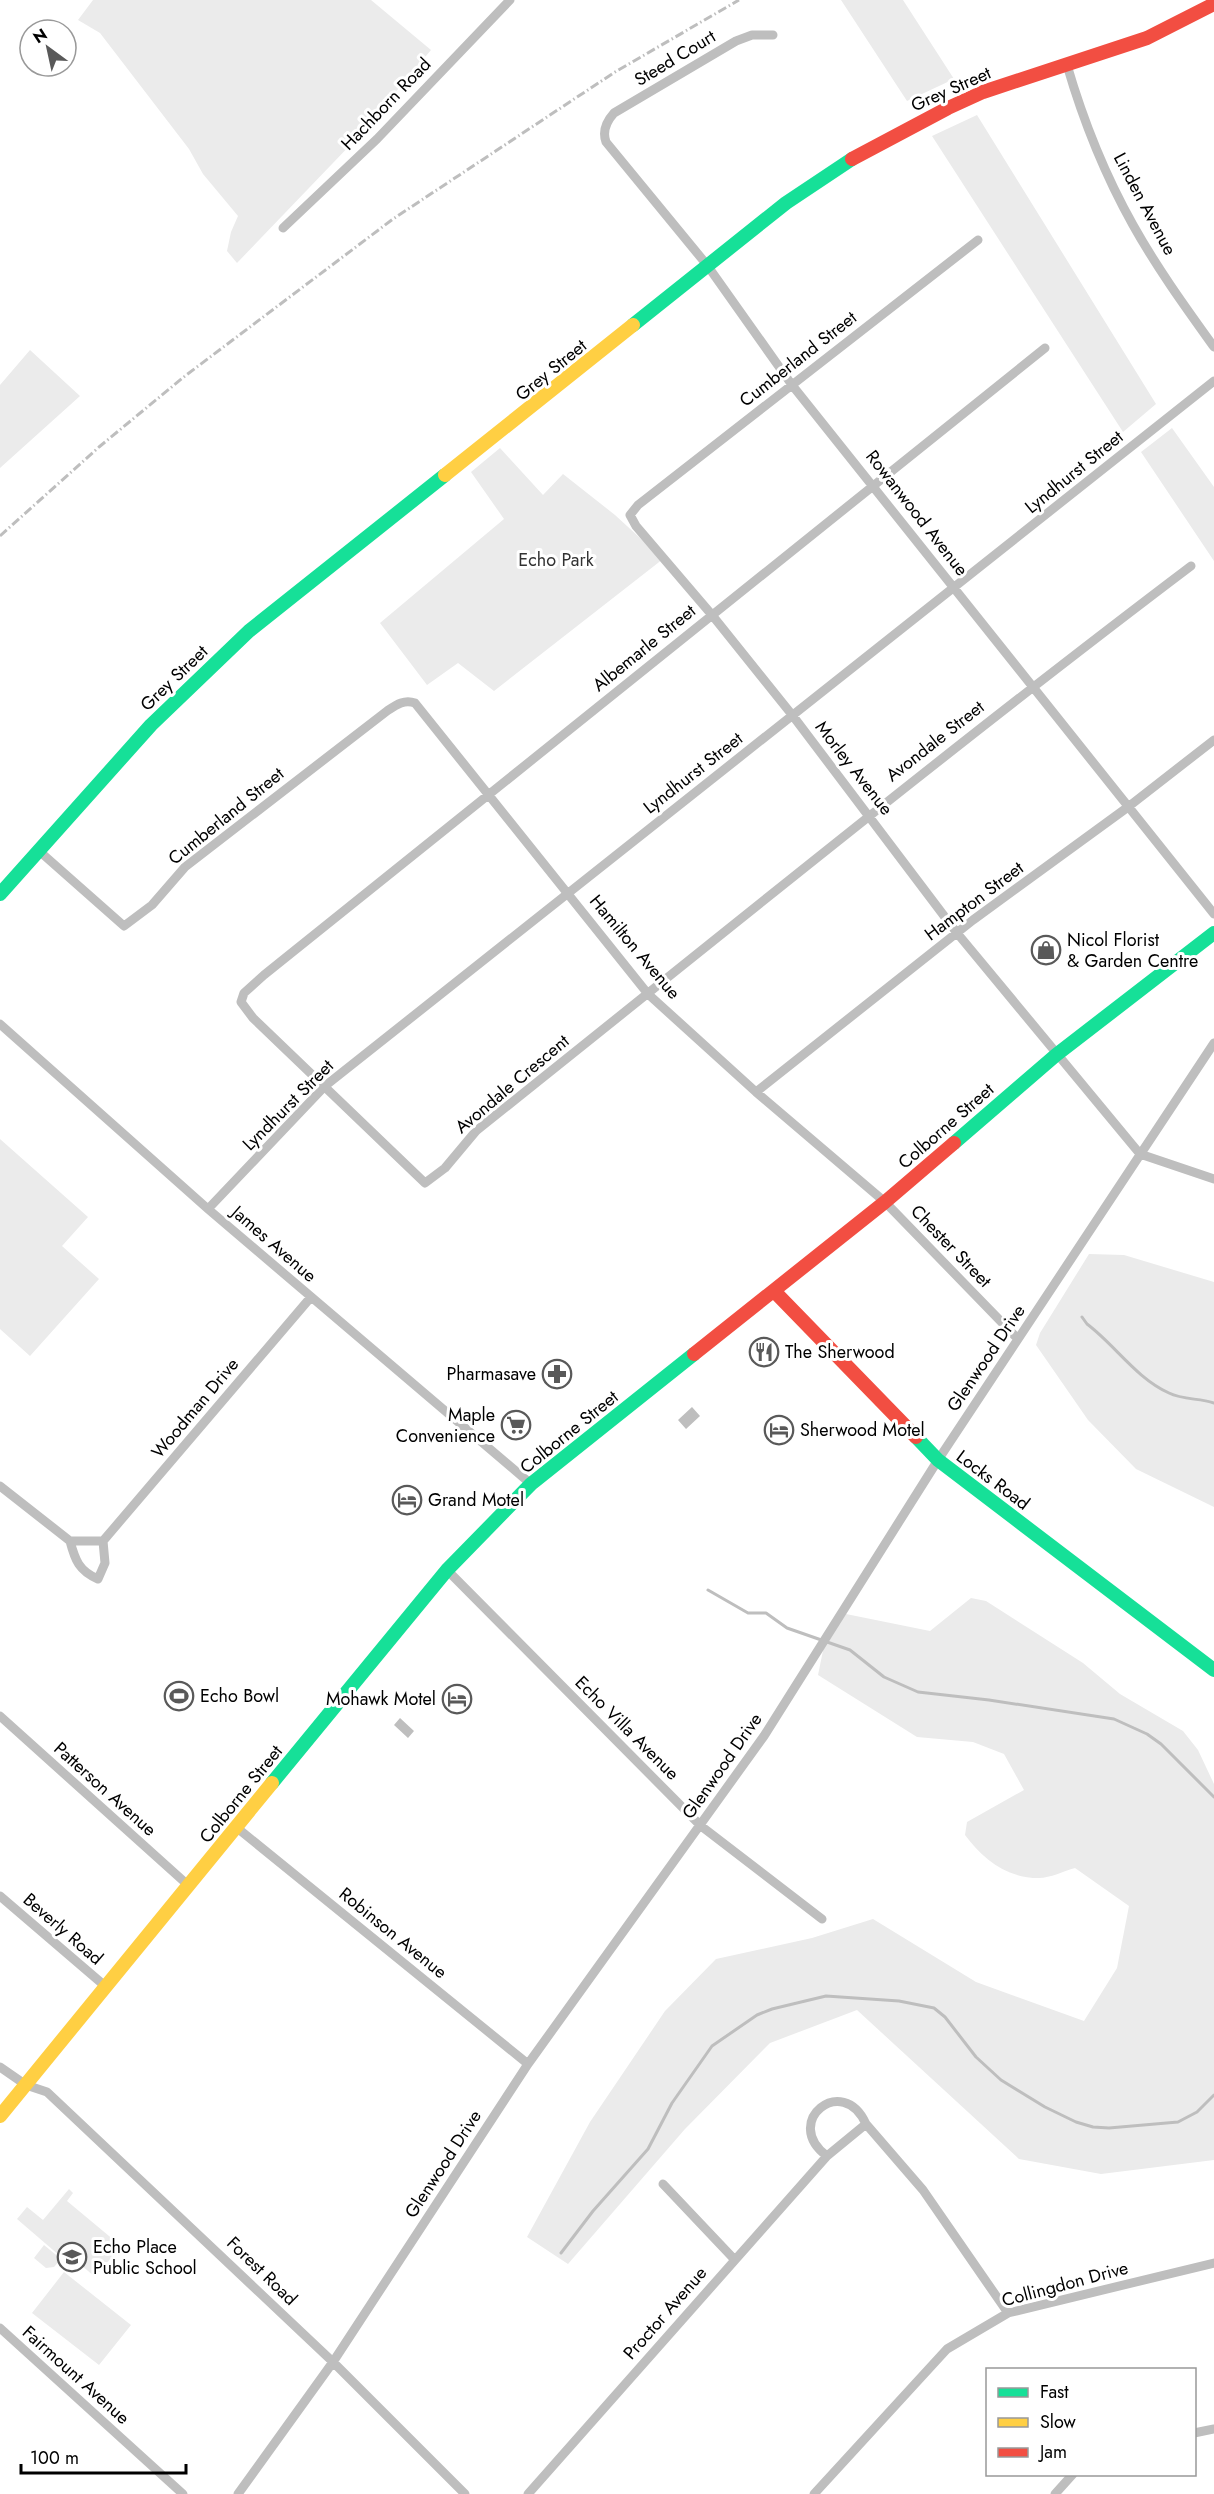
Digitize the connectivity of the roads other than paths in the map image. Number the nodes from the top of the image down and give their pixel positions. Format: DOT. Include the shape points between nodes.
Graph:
graph roads {
  1 [pos="510,0"];
  2 [pos="1214,4"];
  3 [pos="773,35"];
  4 [pos="1067,65"];
  5 [pos="605,128"];
  6 [pos="283,228"];
  7 [pos="978,240"];
  8 [pos="707,265"];
  9 [pos="1214,347"];
  10 [pos="1045,348"];
  11 [pos="1214,381"];
  12 [pos="792,385"];
  13 [pos="875,487"];
  14 [pos="638,505"];
  15 [pos="1191,566"];
  16 [pos="955,588"];
  17 [pos="712,615"];
  18 [pos="1032,686"];
  19 [pos="420,706"];
  20 [pos="793,716"];
  21 [pos="1214,740"];
  22 [pos="488,794"];
  23 [pos="1128,807"];
  24 [pos="869,814"];
  25 [pos="38,850"];
  26 [pos="0,894"];
  27 [pos="569,894"];
  28 [pos="1214,914"];
  29 [pos="957,933"];
  30 [pos="1214,933"];
  31 [pos="648,994"];
  32 [pos="0,1024"];
  33 [pos="1214,1043"];
  34 [pos="1056,1055"];
  35 [pos="325,1086"];
  36 [pos="756,1092"];
  37 [pos="1140,1154"];
  38 [pos="1214,1179"];
  39 [pos="885,1202"];
  40 [pos="208,1209"];
  41 [pos="774,1291"];
  42 [pos="311,1297"];
  43 [pos="1018,1339"];
  44 [pos="938,1460"];
  45 [pos="531,1484"];
  46 [pos="0,1486"];
  47 [pos="70,1540"];
  48 [pos="103,1541"];
  49 [pos="447,1570"];
  50 [pos="1214,1670"];
  51 [pos="0,1716"];
  52 [pos="700,1826"];
  53 [pos="236,1827"];
  54 [pos="189,1886"];
  55 [pos="0,1896"];
  56 [pos="822,1919"];
  57 [pos="105,1986"];
  58 [pos="528,2064"];
  59 [pos="0,2067"];
  60 [pos="26,2085"];
  61 [pos="0,2116"];
  62 [pos="866,2124"];
  63 [pos="827,2156"];
  64 [pos="663,2184"];
  65 [pos="734,2259"];
  66 [pos="1214,2263"];
  67 [pos="1008,2313"];
  68 [pos="0,2328"];
  69 [pos="333,2362"];
  70 [pos="1214,2429"];
  71 [pos="1196,2433"];
  72 [pos="1072,2476"];
  73 [pos="183,2494"];
  74 [pos="238,2494"];
  75 [pos="465,2494"];
  76 [pos="528,2494"];
  77 [pos="814,2494"];
  78 [pos="1055,2494"];
  1 -- 6 [label="street, Hachborn Road" via="377,139"];
  2 -- 4 [label="street, Grey Street" via="1147,38"];
  3 -- 5 [label="street, Steed Court" via="736,40 614,114"];
  4 -- 8 [label="street, Grey Street" via="983,92 880,142 814,183"];
  4 -- 9 [label="street, Linden Avenue" via="1093,139 1134,226"];
  5 -- 8 [label="street, Rowanwood Avenue" via="612,152"];
  7 -- 12 [label="street, Cumberland Street"];
  8 -- 12 [label="street, Rowanwood Avenue"];
  8 -- 25 [label="street, Grey Street" via="249,631 151,724"];
  10 -- 13 [label="street, Albemarle Street"];
  11 -- 16 [label="street, Lyndhurst Street"];
  12 -- 13 [label="street, Rowanwood Avenue"];
  12 -- 14 [label="street, Cumberland Street"];
  13 -- 16 [label="street, Rowanwood Avenue"];
  13 -- 17 [label="street, Albemarle Street"];
  14 -- 17 [label="street, Morley Avenue" via="630,515 636,526"];
  15 -- 18 [label="street, Avondale Street"];
  16 -- 18 [label="street, Rowanwood Avenue"];
  16 -- 20 [label="street, Lyndhurst Street"];
  17 -- 20 [label="street, Morley Avenue"];
  17 -- 22 [label="street, Albemarle Street"];
  18 -- 23 [label="street, Rowanwood Avenue"];
  18 -- 24 [label="street, Avondale Street"];
  19 -- 22 [label="street, Hamilton Avenue"];
  19 -- 25 [label="street, Cumberland Street" via="409,701 387,711 184,867 152,905 124,926"];
  20 -- 24 [label="street, Morley Avenue"];
  20 -- 27 [label="street, Lyndhurst Street"];
  21 -- 23 [label="street, Hampton Street"];
  22 -- 27 [label="street, Hamilton Avenue"];
  22 -- 35 [label="street, Albemarle Street" via="244,993 241,1002 253,1018"];
  23 -- 28 [label="street, Rowanwood Avenue"];
  23 -- 29 [label="street, Hampton Street"];
  24 -- 29 [label="street, Morley Avenue"];
  24 -- 31 [label="street, Avondale Street"];
  25 -- 26 [label="street, Grey Street"];
  27 -- 31 [label="street, Hamilton Avenue"];
  27 -- 35 [label="street, Lyndhurst Street"];
  29 -- 34 [label="street, Morley Avenue"];
  29 -- 36 [label="street, Hampton Street"];
  30 -- 34 [label="street, Colborne Street"];
  31 -- 35 [label="street, Avondale Crescent" via="476,1131 445,1168 425,1183"];
  31 -- 36 [label="street, Hamilton Avenue"];
  32 -- 40 [label="street, James Avenue"];
  33 -- 37 [label="street, Glenwood Drive"];
  34 -- 37 [label="street, Morley Avenue"];
  34 -- 39 [label="street, Colborne Street"];
  35 -- 40 [label="street, Lyndhurst Street"];
  36 -- 39 [label="street, Hamilton Avenue"];
  37 -- 38 [label="street"];
  37 -- 43 [label="street, Glenwood Drive"];
  39 -- 41 [label="street, Colborne Street"];
  39 -- 43 [label="street, Chester Street"];
  40 -- 42 [label="street, James Avenue"];
  41 -- 44 [label="street, Locks Road"];
  41 -- 45 [label="street, Colborne Street"];
  42 -- 45 [label="street, James Avenue"];
  42 -- 48 [label="street, Woodman Drive"];
  43 -- 44 [label="street, Glenwood Drive"];
  44 -- 50 [label="street, Locks Road"];
  44 -- 52 [label="street, Glenwood Drive" via="764,1736"];
  45 -- 49 [label="street, Colborne Street"];
  46 -- 47 [label="street"];
  47 -- 48 [label="street"];
  47 -- 48 [label="street" via="75,1561 85,1574 98,1579 105,1563"];
  49 -- 52 [label="street, Echo Villa Avenue"];
  49 -- 53 [label="street, Colborne Street"];
  51 -- 54 [label="street, Patterson Avenue"];
  52 -- 56 [label="street, Echo Villa Avenue"];
  52 -- 58 [label="street, Glenwood Drive"];
  53 -- 54 [label="street, Colborne Street"];
  53 -- 58 [label="street, Robinson Avenue"];
  54 -- 57 [label="street, Colborne Street"];
  55 -- 57 [label="street, Beverly Road"];
  57 -- 60 [label="street, Colborne Street"];
  58 -- 69 [label="street, Glenwood Drive"];
  59 -- 60 [label="street, Forest Road"];
  60 -- 61 [label="street, Colborne Street"];
  60 -- 69 [label="street, Forest Road" via="47,2092"];
  62 -- 63 [label="street, Proctor Avenue"];
  62 -- 63 [label="street" via="861,2112 851,2104 838,2101 815,2112 810,2137"];
  62 -- 67 [label="street" via="923,2190"];
  63 -- 65 [label="street, Proctor Avenue"];
  64 -- 65 [label="street"];
  65 -- 76 [label="street, Proctor Avenue"];
  66 -- 67 [label="street, Collingdon Drive"];
  67 -- 77 [label="street, Collingdon Drive" via="947,2349"];
  68 -- 73 [label="street, Fairmount Avenue"];
  69 -- 74 [label="street, Glenwood Drive"];
  69 -- 75 [label="street, Forest Road"];
  70 -- 71 [label="street"];
  72 -- 78 [label="street"];
}
